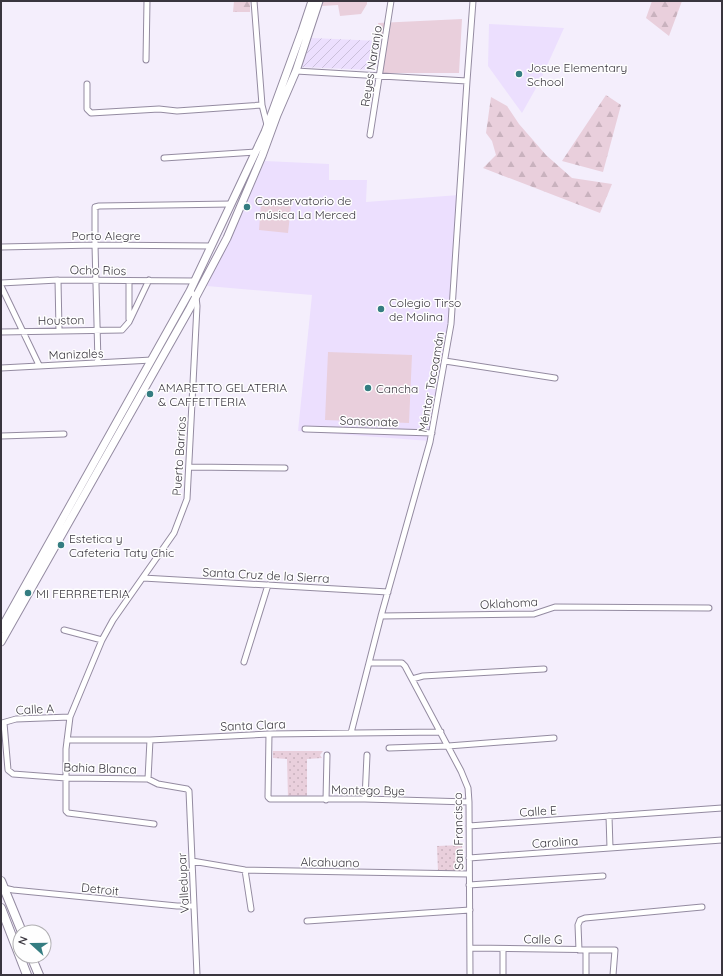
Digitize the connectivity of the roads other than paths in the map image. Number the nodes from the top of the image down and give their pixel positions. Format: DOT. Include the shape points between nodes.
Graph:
graph roads {
  1 [pos="147,1"];
  2 [pos="254,1"];
  3 [pos="312,1"];
  4 [pos="318,1"];
  5 [pos="391,1"];
  6 [pos="473,1"];
  7 [pos="146,60"];
  8 [pos="296,71"];
  9 [pos="379,76"];
  10 [pos="467,81"];
  11 [pos="87,84"];
  12 [pos="262,105"];
  13 [pos="267,125"];
  14 [pos="370,135"];
  15 [pos="256,152"];
  16 [pos="164,158"];
  17 [pos="231,204"];
  18 [pos="95,245"];
  19 [pos="211,246"];
  20 [pos="1,247"];
  21 [pos="58,280"];
  22 [pos="149,280"];
  23 [pos="96,281"];
  24 [pos="129,281"];
  25 [pos="195,281"];
  26 [pos="1,282"];
  27 [pos="1,286"];
  28 [pos="190,291"];
  29 [pos="196,297"];
  30 [pos="129,322"];
  31 [pos="59,330"];
  32 [pos="97,330"];
  33 [pos="23,331"];
  34 [pos="1,332"];
  35 [pos="152,360"];
  36 [pos="445,361"];
  37 [pos="98,363"];
  38 [pos="39,365"];
  39 [pos="1,368"];
  40 [pos="554,378"];
  41 [pos="305,429"];
  42 [pos="432,433"];
  43 [pos="64,434"];
  44 [pos="1,436"];
  45 [pos="188,467"];
  46 [pos="285,468"];
  47 [pos="143,578"];
  48 [pos="268,585"];
  49 [pos="388,592"];
  50 [pos="709,608"];
  51 [pos="382,616"];
  52 [pos="1,629"];
  53 [pos="64,630"];
  54 [pos="102,640"];
  55 [pos="1,642"];
  56 [pos="244,662"];
  57 [pos="369,663"];
  58 [pos="544,669"];
  59 [pos="412,679"];
  60 [pos="70,717"];
  61 [pos="2,723"];
  62 [pos="440,732"];
  63 [pos="351,733"];
  64 [pos="269,734"];
  65 [pos="554,738"];
  66 [pos="67,740"];
  67 [pos="150,740"];
  68 [pos="448,746"];
  69 [pos="389,748"];
  70 [pos="328,755"];
  71 [pos="367,755"];
  72 [pos="66,778"];
  73 [pos="148,779"];
  74 [pos="189,791"];
  75 [pos="365,799"];
  76 [pos="326,800"];
  77 [pos="469,802"];
  78 [pos="722,808"];
  79 [pos="609,816"];
  80 [pos="154,824"];
  81 [pos="470,826"];
  82 [pos="722,840"];
  83 [pos="610,848"];
  84 [pos="469,858"];
  85 [pos="192,861"];
  86 [pos="245,870"];
  87 [pos="469,874"];
  88 [pos="603,876"];
  89 [pos="3,884"];
  90 [pos="469,885"];
  91 [pos="194,906"];
  92 [pos="702,907"];
  93 [pos="1,908"];
  94 [pos="251,909"];
  95 [pos="470,910"];
  96 [pos="307,921"];
  97 [pos="19,924"];
  98 [pos="470,948"];
  99 [pos="503,949"];
  100 [pos="580,950"];
  101 [pos="586,950"];
  102 [pos="34,964"];
  103 [pos="27,975"];
  104 [pos="39,975"];
  105 [pos="197,975"];
  106 [pos="470,975"];
  107 [pos="503,975"];
  108 [pos="586,975"];
  109 [pos="613,975"];
  1 -- 7 [label="street"];
  2 -- 12 [label="street"];
  3 -- 13 [label="street"];
  4 -- 8 [label="street"];
  5 -- 9 [label="street, Reyes Naranjo"];
  6 -- 10 [label="street, Méntor Tacoamán"];
  8 -- 9 [label="street"];
  8 -- 29 [label="street" via="227,238"];
  9 -- 10 [label="street"];
  9 -- 14 [label="street, Reyes Naranjo"];
  10 -- 36 [label="street, Méntor Tacoamán" via="451,324"];
  11 -- 12 [label="street" via="87,109 91,113 160,109 177,111"];
  12 -- 13 [label="street"];
  13 -- 15 [label="street"];
  15 -- 16 [label="street"];
  15 -- 17 [label="street"];
  17 -- 18 [label="street" via="95,207"];
  17 -- 19 [label="street"];
  18 -- 19 [label="street, Porto Alegre"];
  18 -- 20 [label="street, Porto Alegre"];
  18 -- 23 [label="street"];
  19 -- 25 [label="street"];
  21 -- 23 [label="street, Ocho Rios"];
  21 -- 26 [label="street, Ocho Rios"];
  21 -- 31 [label="street"];
  22 -- 24 [label="street, Ocho Rios"];
  22 -- 25 [label="street, Ocho Rios"];
  22 -- 30 [label="street"];
  23 -- 24 [label="street, Ocho Rios"];
  23 -- 32 [label="street"];
  24 -- 30 [label="street"];
  25 -- 28 [label="street"];
  27 -- 33 [label="street"];
  28 -- 29 [label="street"];
  28 -- 35 [label="street"];
  29 -- 45 [label="street, Puerto Barrios" via="198,306"];
  29 -- 55 [label="street"];
  30 -- 32 [label="street, Houston" via="122,330"];
  31 -- 32 [label="street, Houston"];
  31 -- 33 [label="street, Houston"];
  32 -- 37 [label="street"];
  33 -- 34 [label="street, Houston"];
  33 -- 38 [label="street"];
  35 -- 37 [label="street, Manizales"];
  35 -- 52 [label="street"];
  36 -- 40 [label="street"];
  36 -- 42 [label="street, Méntor Tacoamán"];
  37 -- 38 [label="street, Manizales"];
  38 -- 39 [label="street, Manizales"];
  41 -- 42 [label="street, Sonsonate"];
  42 -- 49 [label="street, Méntor Tacoamán"];
  43 -- 44 [label="street"];
  45 -- 46 [label="street"];
  45 -- 47 [label="street, Puerto Barrios" via="187,499 177,528"];
  47 -- 48 [label="street, Santa Cruz de la Sierra"];
  47 -- 54 [label="street, Puerto Barrios"];
  48 -- 49 [label="street, Santa Cruz de la Sierra"];
  48 -- 56 [label="street"];
  49 -- 51 [label="street, Méntor Tacoamán"];
  50 -- 51 [label="street, Oklahoma" via="555,607 534,614"];
  51 -- 57 [label="street, Méntor Tacoamán"];
  53 -- 54 [label="street"];
  54 -- 60 [label="street, Puerto Barrios"];
  57 -- 59 [label="street, San Francisco" via="402,663"];
  57 -- 63 [label="street, Méntor Tacoamán"];
  58 -- 59 [label="street" via="423,676"];
  59 -- 62 [label="street, San Francisco"];
  60 -- 61 [label="street, Calle A" via="16,718"];
  60 -- 66 [label="street, Puerto Barrios"];
  61 -- 72 [label="street, Bahia Blanca" via="10,772"];
  62 -- 63 [label="street, Santa Clara"];
  62 -- 68 [label="street, San Francisco"];
  63 -- 64 [label="street, Santa Clara"];
  64 -- 67 [label="street, Santa Clara"];
  64 -- 76 [label="street, Montego Bye" via="270,800"];
  65 -- 68 [label="street"];
  66 -- 67 [label="street, Santa Clara"];
  66 -- 72 [label="street, Puerto Barrios"];
  67 -- 73 [label="street"];
  68 -- 69 [label="street"];
  68 -- 77 [label="street, San Francisco" via="468,788"];
  70 -- 76 [label="street"];
  71 -- 75 [label="street"];
  72 -- 73 [label="street, Bahia Blanca"];
  72 -- 80 [label="street, Puerto Barrios" via="68,813"];
  73 -- 74 [label="street, Bahia Blanca"];
  74 -- 85 [label="street, Valledupar"];
  75 -- 76 [label="street, Montego Bye"];
  75 -- 77 [label="street, Montego Bye"];
  77 -- 81 [label="street, San Francisco"];
  78 -- 79 [label="street, Calle E"];
  79 -- 81 [label="street, Calle E"];
  79 -- 83 [label="street"];
  81 -- 84 [label="street, San Francisco"];
  82 -- 83 [label="street, Carolina"];
  83 -- 84 [label="street, Carolina"];
  84 -- 87 [label="street, San Francisco"];
  85 -- 86 [label="street, Alcahuano"];
  85 -- 91 [label="street, Valledupar"];
  86 -- 87 [label="street, Alcahuano"];
  86 -- 94 [label="street"];
  87 -- 90 [label="street, San Francisco"];
  88 -- 90 [label="street"];
  89 -- 91 [label="street, Detroit" via="13,890"];
  89 -- 97 [label="main road"];
  90 -- 95 [label="street, San Francisco"];
  91 -- 105 [label="street, Valledupar"];
  92 -- 100 [label="street" via="585,918 578,924"];
  93 -- 103 [label="main road"];
  95 -- 96 [label="street"];
  95 -- 98 [label="street, San Francisco"];
  98 -- 99 [label="street, Calle G"];
  98 -- 106 [label="street, San Francisco"];
  99 -- 100 [label="street, Calle G"];
  99 -- 107 [label="street"];
  100 -- 101 [label="street, Calle G"];
  101 -- 108 [label="street"];
  101 -- 109 [label="street, Calle G" via="615,950"];
  102 -- 104 [label="main road"];
}
